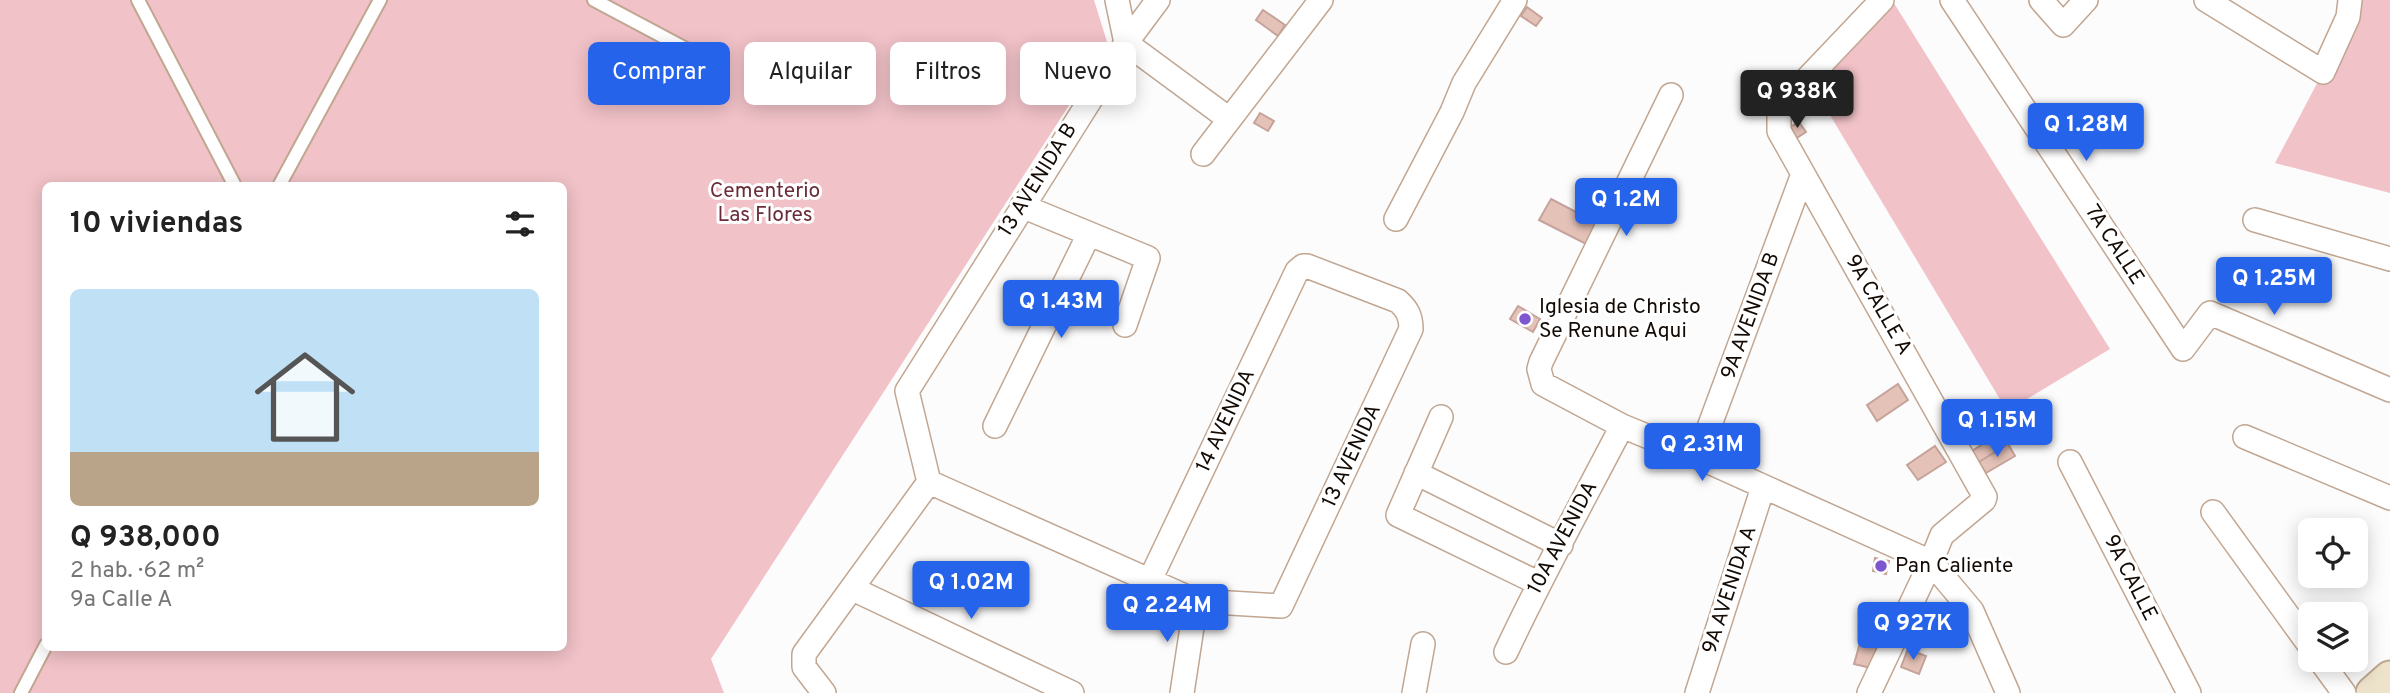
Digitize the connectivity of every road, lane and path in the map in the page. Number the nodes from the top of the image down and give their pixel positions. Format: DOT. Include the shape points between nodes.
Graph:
graph roads {
  1 [pos="138,0"];
  2 [pos="380,0"];
  3 [pos="594,0"];
  4 [pos="1117,0"];
  5 [pos="1158,0"];
  6 [pos="1321,0"];
  7 [pos="1515,0"];
  8 [pos="1882,0"];
  9 [pos="1952,0"];
  10 [pos="2041,0"];
  11 [pos="2086,0"];
  12 [pos="2206,0"];
  13 [pos="2350,0"];
  14 [pos="673,42"];
  15 [pos="1126,42"];
  16 [pos="1127,42"];
  17 [pos="1136,50"];
  18 [pos="1671,95"];
  19 [pos="1086,105"];
  20 [pos="1229,119"];
  21 [pos="1203,154"];
  22 [pos="1803,174"];
  23 [pos="233,182"];
  24 [pos="281,182"];
  25 [pos="1021,206"];
  26 [pos="1396,219"];
  27 [pos="2255,220"];
  28 [pos="1088,234"];
  29 [pos="2390,258"];
  30 [pos="1307,266"];
  31 [pos="1125,325"];
  32 [pos="2390,390"];
  33 [pos="1441,417"];
  34 [pos="995,426"];
  35 [pos="1622,426"];
  36 [pos="2245,437"];
  37 [pos="1698,457"];
  38 [pos="2070,462"];
  39 [pos="1416,473"];
  40 [pos="929,482"];
  41 [pos="1763,487"];
  42 [pos="2390,498"];
  43 [pos="2213,512"];
  44 [pos="1561,545"];
  45 [pos="1931,562"];
  46 [pos="1149,582"];
  47 [pos="1538,583"];
  48 [pos="853,589"];
  49 [pos="1196,601"];
  50 [pos="2298,629"];
  51 [pos="1423,644"];
  52 [pos="43,651"];
  53 [pos="1506,652"];
  54 [pos="2329,672"];
  55 [pos="2390,678"];
  56 [pos="1060,691"];
  57 [pos="21,693"];
  58 [pos="824,693"];
  59 [pos="1182,693"];
  60 [pos="1414,693"];
  61 [pos="1698,693"];
  62 [pos="1869,693"];
  63 [pos="2008,693"];
  64 [pos="2189,693"];
  65 [pos="2344,693"];
  66 [pos="2373,693"];
  1 -- 23 [label="lane"];
  2 -- 24 [label="lane"];
  3 -- 14 [label="lane"];
  4 -- 15 [label="street"];
  5 -- 16 [label="street, 13 AVENIDA B"];
  6 -- 20 [label="street"];
  7 -- 26 [label="street" via="1464,83"];
  8 -- 22 [label="street, 9A CALLE A" via="1787,100 1779,116 1779,131"];
  9 -- 32 [label="street, 7A CALLE" via="2183,349 2210,313"];
  10 -- 11 [label="street" via="2063,25"];
  12 -- 13 [label="street" via="2323,72 2348,17"];
  17 -- 20 [label="street"];
  18 -- 35 [label="street" via="1541,362 1545,386"];
  19 -- 25 [label="street, 13 AVENIDA B"];
  20 -- 21 [label="street"];
  22 -- 37 [label="street, 9A AVENIDA B"];
  22 -- 45 [label="street, 9A CALLE A" via="1985,494 1984,500 1942,535"];
  25 -- 28 [label="street"];
  25 -- 40 [label="street, 13 AVENIDA B" via="906,393"];
  27 -- 29 [label="street"];
  28 -- 31 [label="street" via="1148,258"];
  28 -- 34 [label="street"];
  30 -- 46 [label="street, 14 AVENIDA" via="1297,271"];
  30 -- 49 [label="street, 13 AVENIDA" via="1398,301 1409,313 1411,329 1284,604"];
  33 -- 39 [label="street"];
  35 -- 37 [label="street"];
  35 -- 44 [label="street, 10A AVENIDA"];
  36 -- 42 [label="street"];
  37 -- 41 [label="street"];
  38 -- 64 [label="street, 9A CALLE"];
  39 -- 44 [label="street"];
  39 -- 47 [label="street" via="1399,516"];
  40 -- 46 [label="street"];
  40 -- 48 [label="street"];
  41 -- 45 [label="street"];
  41 -- 61 [label="street, 9A AVENIDA A"];
  43 -- 50 [label="street"];
  44 -- 47 [label="street, 10A AVENIDA"];
  45 -- 62 [label="street"];
  45 -- 63 [label="street" via="1972,611"];
  46 -- 49 [label="street"];
  47 -- 53 [label="street, 10A AVENIDA"];
  48 -- 56 [label="street"];
  48 -- 58 [label="street" via="804,654 804,667"];
  49 -- 59 [label="street"];
  51 -- 60 [label="street"];
  52 -- 57 [label="lane"];
  54 -- 65 [label="street"];
  55 -- 66 [label="main road"];
}
